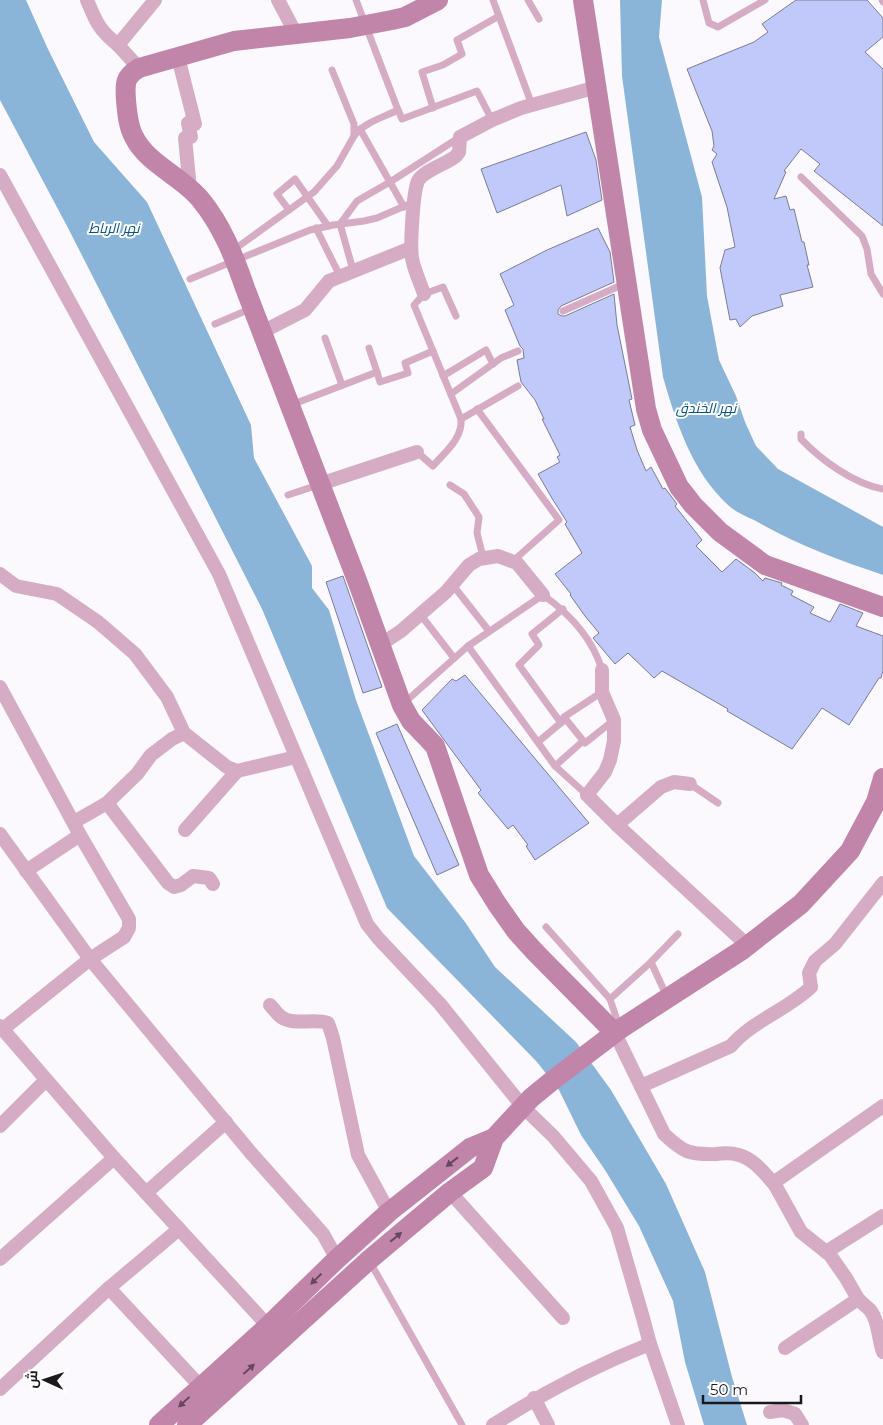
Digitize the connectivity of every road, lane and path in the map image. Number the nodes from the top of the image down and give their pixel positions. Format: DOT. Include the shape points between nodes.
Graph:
graph roads {
  1 [pos="87,0"];
  2 [pos="155,0"];
  3 [pos="356,0"];
  4 [pos="493,0"];
  5 [pos="528,0"];
  6 [pos="583,0"];
  7 [pos="703,0"];
  8 [pos="765,0"];
  9 [pos="282,1"];
  10 [pos="429,2"];
  11 [pos="499,16"];
  12 [pos="539,19"];
  13 [pos="366,25"];
  14 [pos="296,34"];
  15 [pos="118,44"];
  16 [pos="178,57"];
  17 [pos="139,68"];
  18 [pos="332,70"];
  19 [pos="597,87"];
  20 [pos="532,105"];
  21 [pos="433,108"];
  22 [pos="398,110"];
  23 [pos="492,120"];
  24 [pos="360,129"];
  25 [pos="354,136"];
  26 [pos="460,137"];
  27 [pos="0,175"];
  28 [pos="801,177"];
  29 [pos="390,182"];
  30 [pos="190,189"];
  31 [pos="308,196"];
  32 [pos="409,205"];
  33 [pos="289,210"];
  34 [pos="340,224"];
  35 [pos="328,226"];
  36 [pos="316,228"];
  37 [pos="411,248"];
  38 [pos="234,256"];
  39 [pos="347,273"];
  40 [pos="190,279"];
  41 [pos="626,283"];
  42 [pos="424,294"];
  43 [pos="883,294"];
  44 [pos="253,308"];
  45 [pos="563,311"];
  46 [pos="456,316"];
  47 [pos="216,324"];
  48 [pos="262,332"];
  49 [pos="325,338"];
  50 [pos="369,348"];
  51 [pos="433,351"];
  52 [pos="518,351"];
  53 [pos="493,364"];
  54 [pos="377,372"];
  55 [pos="443,376"];
  56 [pos="342,385"];
  57 [pos="518,386"];
  58 [pos="451,394"];
  59 [pos="290,405"];
  60 [pos="477,409"];
  61 [pos="461,419"];
  62 [pos="801,434"];
  63 [pos="417,452"];
  64 [pos="320,484"];
  65 [pos="450,485"];
  66 [pos="883,489"];
  67 [pos="288,495"];
  68 [pos="483,558"];
  69 [pos="513,561"];
  70 [pos="0,574"];
  71 [pos="452,584"];
  72 [pos="542,594"];
  73 [pos="883,607"];
  74 [pos="563,609"];
  75 [pos="420,614"];
  76 [pos="489,631"];
  77 [pos="380,645"];
  78 [pos="468,646"];
  79 [pos="454,658"];
  80 [pos="602,670"];
  81 [pos="0,687"];
  82 [pos="602,692"];
  83 [pos="402,705"];
  84 [pos="614,720"];
  85 [pos="563,721"];
  86 [pos="184,732"];
  87 [pos="583,741"];
  88 [pos="538,742"];
  89 [pos="296,757"];
  90 [pos="555,766"];
  91 [pos="237,771"];
  92 [pos="883,778"];
  93 [pos="690,784"];
  94 [pos="587,795"];
  95 [pos="107,803"];
  96 [pos="718,803"];
  97 [pos="879,805"];
  98 [pos="74,822"];
  99 [pos="617,825"];
  100 [pos="185,830"];
  101 [pos="0,834"];
  102 [pos="80,835"];
  103 [pos="26,871"];
  104 [pos="883,883"];
  105 [pos="213,884"];
  106 [pos="546,927"];
  107 [pos="678,934"];
  108 [pos="747,946"];
  109 [pos="90,959"];
  110 [pos="651,962"];
  111 [pos="668,998"];
  112 [pos="610,999"];
  113 [pos="270,1005"];
  114 [pos="2,1028"];
  115 [pos="614,1034"];
  116 [pos="46,1080"];
  117 [pos="641,1086"];
  118 [pos="527,1102"];
  119 [pos="883,1106"];
  120 [pos="226,1122"];
  121 [pos="0,1126"];
  122 [pos="494,1138"];
  123 [pos="114,1158"];
  124 [pos="775,1184"];
  125 [pos="450,1192"];
  126 [pos="146,1193"];
  127 [pos="390,1212"];
  128 [pos="883,1216"];
  129 [pos="180,1229"];
  130 [pos="826,1252"];
  131 [pos="0,1259"];
  132 [pos="337,1259"];
  133 [pos="369,1260"];
  134 [pos="109,1288"];
  135 [pos="858,1299"];
  136 [pos="563,1318"];
  137 [pos="268,1326"];
  138 [pos="650,1344"];
  139 [pos="785,1348"];
  140 [pos="883,1352"];
  141 [pos="200,1386"];
  142 [pos="0,1389"];
  143 [pos="534,1398"];
  144 [pos="770,1412"];
  145 [pos="159,1425"];
  146 [pos="187,1425"];
  147 [pos="462,1425"];
  148 [pos="493,1425"];
  149 [pos="548,1425"];
  150 [pos="678,1425"];
  151 [pos="802,1425"];
  1 -- 15 [label="street" via="96,24"];
  2 -- 15 [label="street"];
  3 -- 13 [label="lane"];
  4 -- 11 [label="lane"];
  5 -- 12 [label="lane"];
  6 -- 19 [label="street"];
  7 -- 8 [label="lane" via="709,23 718,27"];
  9 -- 14 [label="street"];
  10 -- 13 [label="street" via="405,17"];
  11 -- 20 [label="lane"];
  11 -- 21 [label="lane" via="456,40 462,54 422,72"];
  13 -- 14 [label="street"];
  13 -- 22 [label="lane"];
  14 -- 16 [label="street" via="234,41"];
  15 -- 17 [label="street"];
  16 -- 17 [label="street"];
  16 -- 30 [label="street" via="195,124 188,123 190,137 185,138"];
  17 -- 30 [label="street" via="126,78 125,89 127,115 134,138 145,152"];
  18 -- 25 [label="lane" via="354,124"];
  19 -- 20 [label="street"];
  19 -- 41 [label="street"];
  20 -- 23 [label="street"];
  21 -- 22 [label="lane" via="402,119"];
  21 -- 23 [label="lane" via="477,91"];
  22 -- 24 [label="lane"];
  23 -- 26 [label="street"];
  24 -- 25 [label="lane"];
  24 -- 29 [label="lane"];
  25 -- 31 [label="lane" via="337,166"];
  26 -- 29 [label="lane"];
  26 -- 32 [label="street" via="460,152 418,181"];
  27 -- 89 [label="street" via="219,574"];
  28 -- 43 [label="lane" via="862,236 872,274"];
  29 -- 32 [label="lane"];
  29 -- 34 [label="lane" via="357,202"];
  30 -- 38 [label="street" via="221,229"];
  31 -- 33 [label="lane"];
  31 -- 33 [label="lane" via="295,179 277,194"];
  31 -- 35 [label="lane"];
  32 -- 34 [label="lane" via="377,218"];
  32 -- 37 [label="street"];
  33 -- 38 [label="lane"];
  34 -- 35 [label="lane"];
  34 -- 39 [label="lane"];
  35 -- 36 [label="lane"];
  36 -- 38 [label="lane"];
  36 -- 39 [label="lane"];
  37 -- 39 [label="street"];
  37 -- 42 [label="street"];
  38 -- 40 [label="lane"];
  38 -- 44 [label="street"];
  39 -- 48 [label="street" via="325,284 305,310"];
  41 -- 45 [label="lane"];
  41 -- 73 [label="street" via="652,430 670,471 692,505 720,532 765,565"];
  42 -- 46 [label="lane" via="443,287"];
  42 -- 51 [label="lane" via="414,305"];
  44 -- 47 [label="lane"];
  44 -- 48 [label="street"];
  48 -- 59 [label="street"];
  49 -- 56 [label="lane"];
  50 -- 54 [label="lane"];
  51 -- 54 [label="lane" via="405,363 408,373 380,382"];
  51 -- 55 [label="lane"];
  52 -- 53 [label="lane"];
  53 -- 55 [label="lane" via="486,350"];
  53 -- 58 [label="lane"];
  54 -- 56 [label="lane"];
  55 -- 58 [label="lane"];
  56 -- 59 [label="lane"];
  57 -- 60 [label="lane"];
  58 -- 61 [label="lane"];
  59 -- 64 [label="street"];
  60 -- 61 [label="lane"];
  60 -- 69 [label="lane" via="558,520"];
  61 -- 63 [label="lane" via="459,436 433,466"];
  62 -- 66 [label="lane" via="801,439 810,449 851,478"];
  63 -- 64 [label="street"];
  64 -- 67 [label="lane"];
  64 -- 77 [label="street"];
  65 -- 68 [label="lane" via="464,494 479,517 477,532"];
  68 -- 69 [label="street" via="498,556"];
  68 -- 71 [label="street" via="469,565"];
  69 -- 72 [label="street"];
  70 -- 86 [label="street" via="16,586 57,594 98,622 135,654 167,698"];
  71 -- 75 [label="street"];
  71 -- 76 [label="lane"];
  72 -- 74 [label="lane"];
  72 -- 76 [label="lane"];
  74 -- 80 [label="lane" via="594,649"];
  74 -- 85 [label="lane" via="532,634 539,645 519,665"];
  75 -- 77 [label="street"];
  75 -- 79 [label="lane"];
  76 -- 78 [label="lane"];
  77 -- 83 [label="street"];
  78 -- 79 [label="lane"];
  78 -- 88 [label="lane"];
  79 -- 83 [label="lane"];
  80 -- 82 [label="street"];
  81 -- 98 [label="street"];
  82 -- 84 [label="street"];
  82 -- 85 [label="lane" via="564,717"];
  83 -- 115 [label="street" via="411,721 435,746 479,875 497,904 535,952"];
  84 -- 87 [label="lane" via="585,743"];
  84 -- 94 [label="street" via="610,760"];
  85 -- 87 [label="lane"];
  85 -- 88 [label="lane"];
  86 -- 91 [label="street" via="226,767"];
  86 -- 95 [label="street" via="151,755"];
  87 -- 90 [label="lane"];
  88 -- 90 [label="lane"];
  89 -- 91 [label="street"];
  89 -- 118 [label="street" via="367,924"];
  90 -- 94 [label="lane"];
  91 -- 100 [label="street"];
  92 -- 97 [label="street"];
  93 -- 96 [label="lane"];
  93 -- 99 [label="street" via="674,782 661,787"];
  94 -- 99 [label="street"];
  95 -- 98 [label="street"];
  95 -- 105 [label="street" via="168,883 181,885 193,876 209,878"];
  97 -- 108 [label="street" via="850,851 802,904"];
  98 -- 102 [label="street"];
  99 -- 108 [label="street" via="701,909"];
  101 -- 103 [label="street"];
  102 -- 103 [label="street"];
  102 -- 109 [label="street" via="129,919 130,928 124,938"];
  103 -- 109 [label="street"];
  104 -- 117 [label="street" via="835,944 815,961 810,973 811,987 798,1000 740,1036 731,1046"];
  106 -- 112 [label="lane"];
  107 -- 110 [label="lane"];
  108 -- 111 [label="street"];
  109 -- 114 [label="street"];
  109 -- 120 [label="street"];
  110 -- 111 [label="lane"];
  110 -- 112 [label="lane"];
  111 -- 115 [label="street"];
  112 -- 115 [label="lane"];
  113 -- 127 [label="street" via="282,1018 328,1023 358,1155"];
  114 -- 116 [label="street"];
  115 -- 117 [label="street"];
  115 -- 118 [label="street"];
  116 -- 121 [label="street"];
  116 -- 123 [label="street"];
  117 -- 124 [label="street" via="664,1134 678,1146 688,1152 741,1155"];
  118 -- 122 [label="street"];
  118 -- 138 [label="street" via="591,1181 612,1220"];
  119 -- 124 [label="street" via="779,1178"];
  120 -- 126 [label="street"];
  120 -- 132 [label="street" via="323,1234"];
  122 -- 125 [label="street" via="482,1168"];
  122 -- 127 [label="street, one-way" via="470,1148"];
  123 -- 126 [label="street"];
  123 -- 131 [label="street"];
  124 -- 130 [label="street" via="801,1232"];
  133 -- 125 [label="street, one-way"];
  125 -- 136 [label="street"];
  126 -- 129 [label="street"];
  127 -- 132 [label="street"];
  128 -- 130 [label="street"];
  129 -- 134 [label="street"];
  129 -- 137 [label="street"];
  130 -- 135 [label="street"];
  132 -- 137 [label="street, one-way"];
  146 -- 133 [label="street, one-way"];
  133 -- 147 [label="lane"];
  134 -- 141 [label="street"];
  134 -- 142 [label="street"];
  135 -- 139 [label="street"];
  135 -- 140 [label="street" via="871,1311"];
  137 -- 141 [label="street"];
  138 -- 143 [label="street" via="599,1364"];
  138 -- 150 [label="street"];
  141 -- 145 [label="street, one-way"];
  143 -- 148 [label="street"];
  143 -- 149 [label="street"];
  144 -- 151 [label="street" via="783,1410 795,1414"];
}
